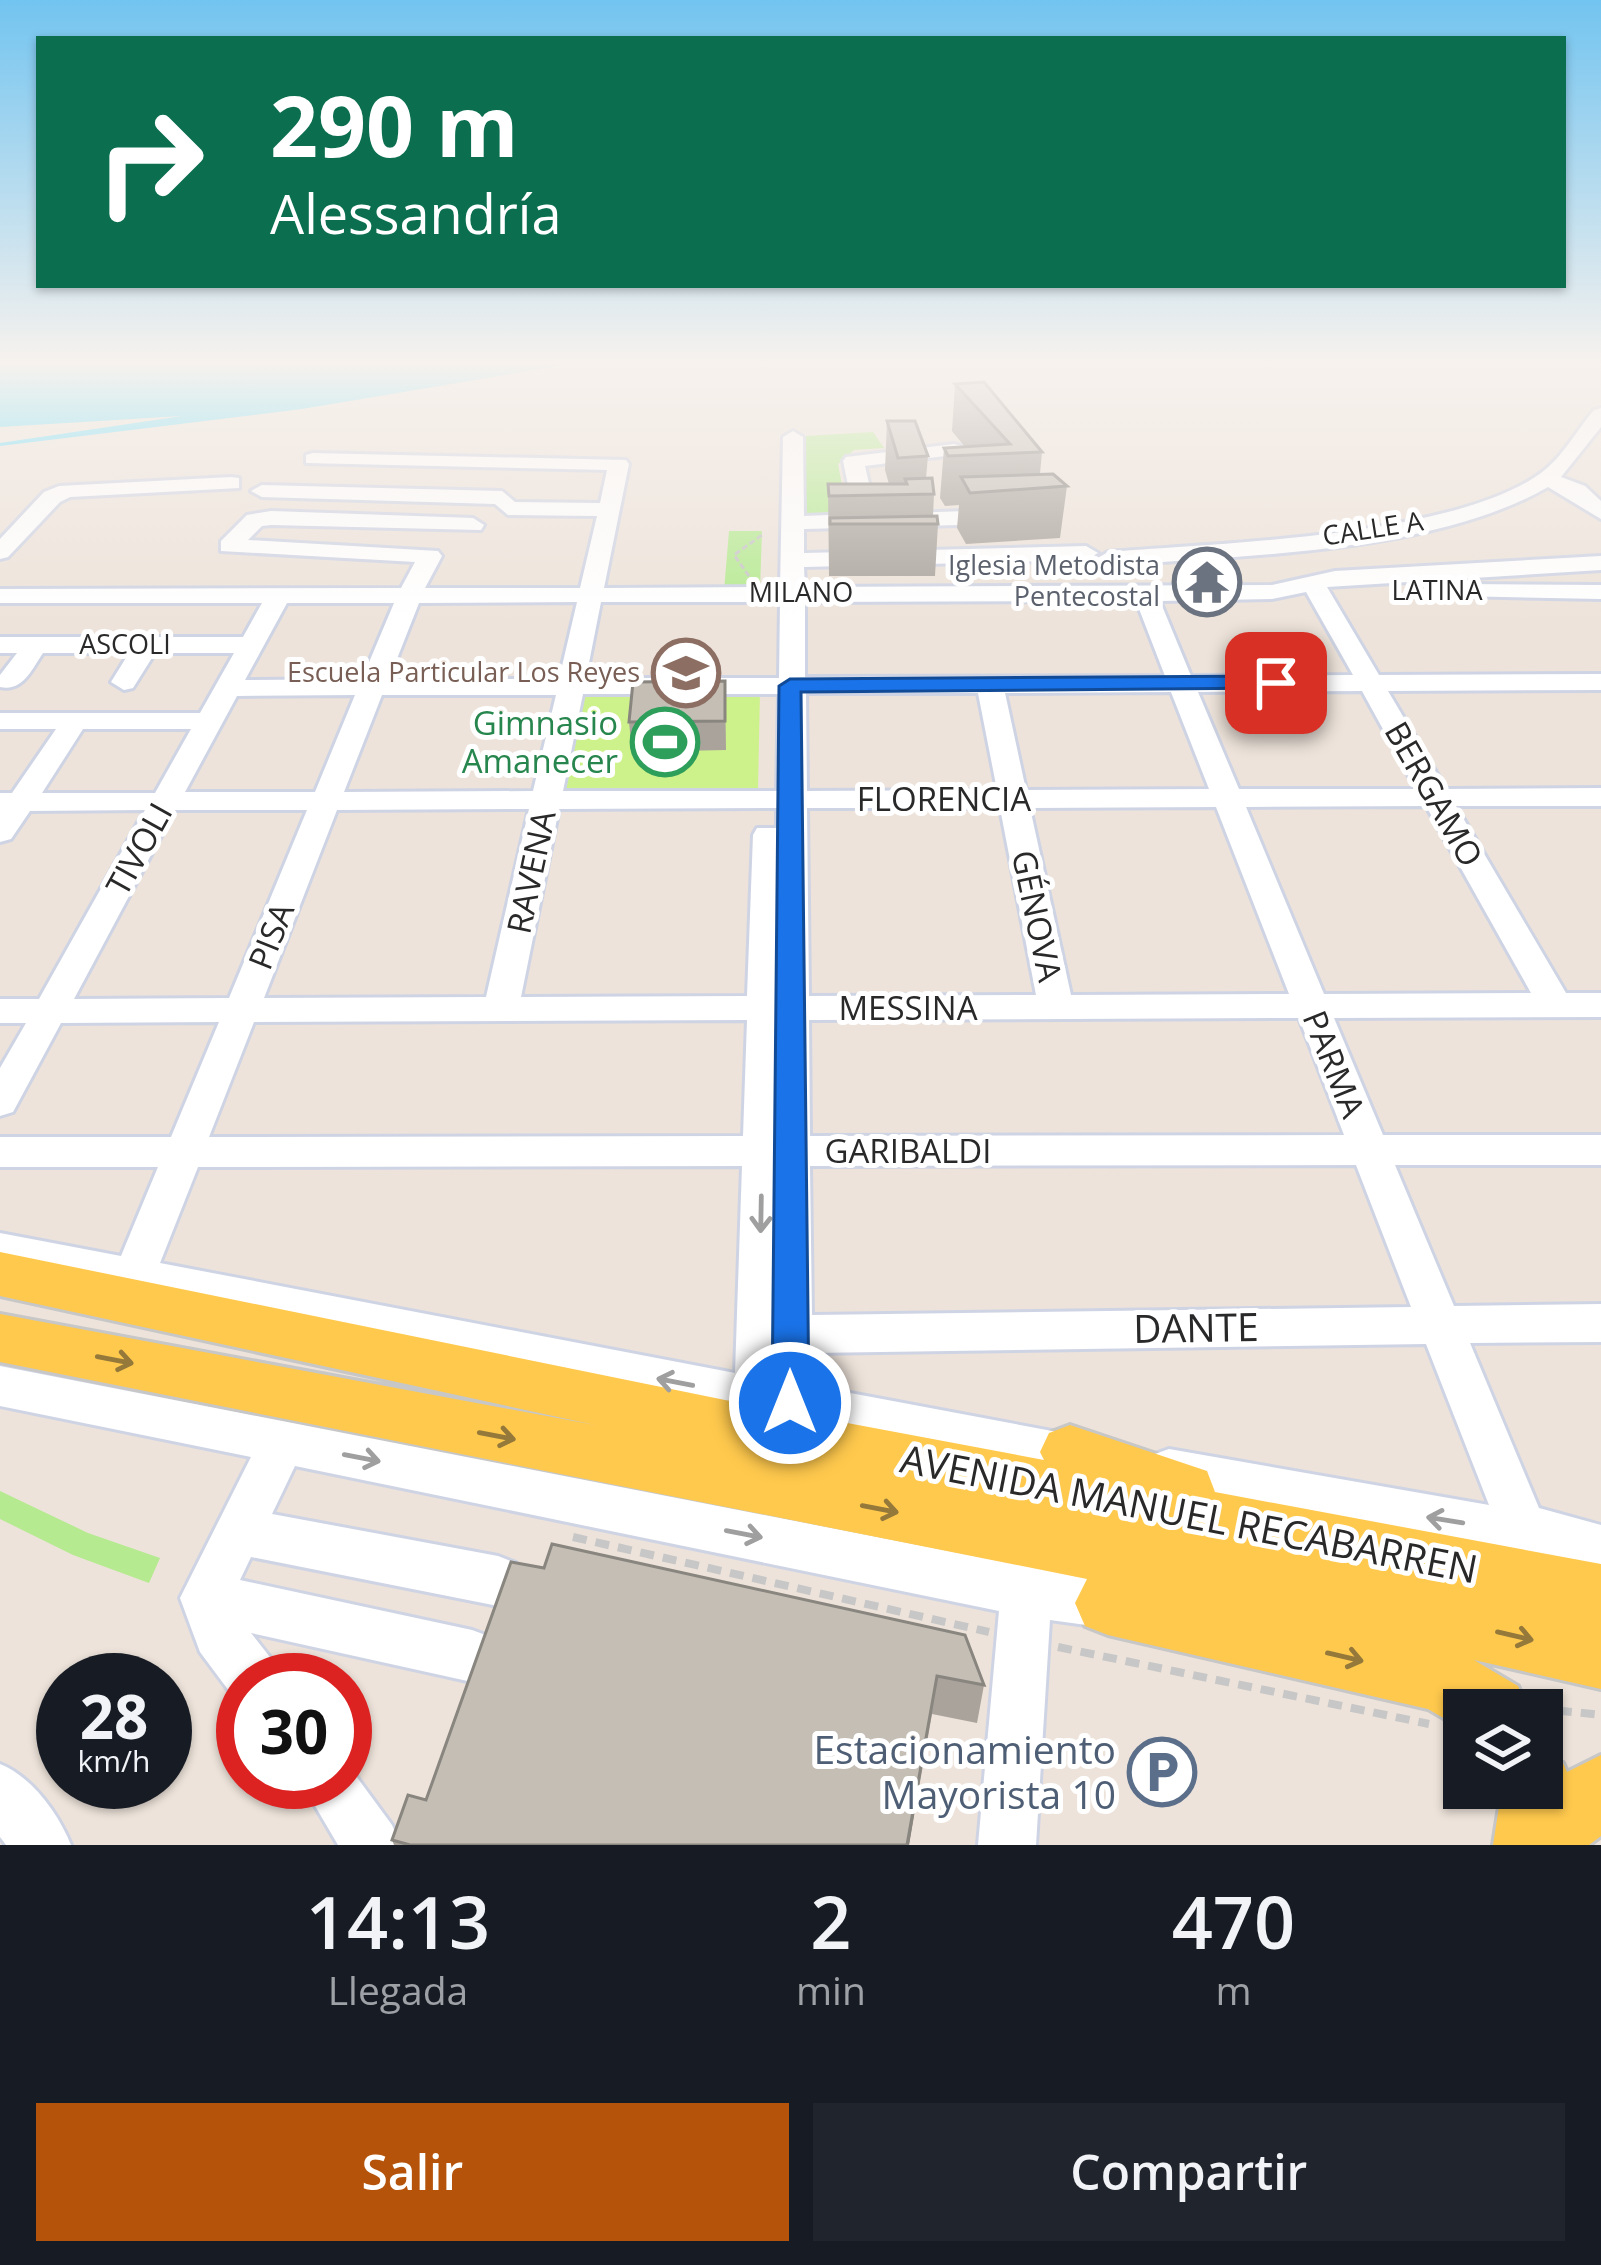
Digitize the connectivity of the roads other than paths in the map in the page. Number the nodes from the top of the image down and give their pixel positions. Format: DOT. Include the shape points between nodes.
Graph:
graph roads {
  1 [pos="790,451"];
  2 [pos="944,451"];
  3 [pos="1570,451"];
  4 [pos="313,459"];
  5 [pos="1546,479"];
  6 [pos="231,483"];
  7 [pos="262,491"];
  8 [pos="610,510"];
  9 [pos="1601,512"];
  10 [pos="35,514"];
  11 [pos="1030,514"];
  12 [pos="0,518"];
  13 [pos="867,522"];
  14 [pos="473,525"];
  15 [pos="776,530"];
  16 [pos="0,552"];
  17 [pos="1601,563"];
  18 [pos="773,585"];
  19 [pos="1316,587"];
  20 [pos="1272,592"];
  21 [pos="593,594"];
  22 [pos="1599,594"];
  23 [pos="1145,595"];
  24 [pos="0,596"];
  25 [pos="278,596"];
  26 [pos="409,596"];
  27 [pos="0,645"];
  28 [pos="36,645"];
  29 [pos="147,645"];
  30 [pos="251,645"];
  31 [pos="9,681"];
  32 [pos="124,682"];
  33 [pos="1601,682"];
  34 [pos="1370,683"];
  35 [pos="1181,684"];
  36 [pos="990,685"];
  37 [pos="572,686"];
  38 [pos="780,686"];
  39 [pos="372,687"];
  40 [pos="228,688"];
  41 [pos="0,721"];
  42 [pos="75,721"];
  43 [pos="210,721"];
  44 [pos="1436,797"];
  45 [pos="1601,797"];
  46 [pos="1227,798"];
  47 [pos="1011,799"];
  48 [pos="546,800"];
  49 [pos="779,800"];
  50 [pos="326,801"];
  51 [pos="10,802"];
  52 [pos="165,802"];
  53 [pos="0,832"];
  54 [pos="1556,1005"];
  55 [pos="1601,1005"];
  56 [pos="1056,1007"];
  57 [pos="1311,1007"];
  58 [pos="777,1009"];
  59 [pos="241,1010"];
  60 [pos="501,1010"];
  61 [pos="0,1011"];
  62 [pos="50,1011"];
  63 [pos="0,1102"];
  64 [pos="1601,1150"];
  65 [pos="776,1151"];
  66 [pos="1368,1151"];
  67 [pos="0,1152"];
  68 [pos="184,1152"];
  69 [pos="0,1250"];
  70 [pos="0,1274"];
  71 [pos="134,1275"];
  72 [pos="1601,1323"];
  73 [pos="1438,1324"];
  74 [pos="790,1334"];
  75 [pos="0,1338"];
  76 [pos="0,1386"];
  77 [pos="774,1400"];
  78 [pos="284,1440"];
  79 [pos="1070,1452"];
  80 [pos="239,1531"];
  81 [pos="1524,1532"];
  82 [pos="1601,1532"];
  83 [pos="1328,1540"];
  84 [pos="1601,1549"];
  85 [pos="498,1580"];
  86 [pos="1026,1591"];
  87 [pos="1601,1595"];
  88 [pos="206,1598"];
  89 [pos="1360,1601"];
  90 [pos="1108,1603"];
  91 [pos="233,1653"];
  92 [pos="472,1656"];
  93 [pos="1601,1656"];
  94 [pos="1461,1689"];
  95 [pos="1601,1791"];
  96 [pos="347,1809"];
  97 [pos="1535,1809"];
  98 [pos="372,1845"];
  99 [pos="1007,1845"];
  100 [pos="1531,1845"];
  1 -- 15 [label="street"];
  2 -- 13 [label="street" via="853,461"];
  3 -- 5 [label="street, CALLE A"];
  4 -- 8 [label="street, RAVENA" via="619,464"];
  5 -- 9 [label="street"];
  5 -- 18 [label="street, CALLE A" via="1475,511 1275,544"];
  6 -- 10 [label="street" via="67,491"];
  7 -- 8 [label="street" via="502,498 508,508"];
  8 -- 21 [label="street, RAVENA"];
  10 -- 12 [label="street"];
  10 -- 16 [label="street"];
  11 -- 13 [label="street"];
  13 -- 15 [label="street"];
  14 -- 26 [label="street, PISA" via="271,518 255,520 229,546 430,556"];
  15 -- 18 [label="street"];
  15 -- 18 [label="street"];
  17 -- 19 [label="street"];
  18 -- 21 [label="street, MILANO"];
  18 -- 23 [label="street, MILANO"];
  18 -- 38 [label="street"];
  19 -- 20 [label="street, LATINA"];
  19 -- 22 [label="street, LATINA"];
  19 -- 34 [label="street, BERGAMO"];
  20 -- 23 [label="street, MILANO"];
  21 -- 26 [label="street, MILANO"];
  21 -- 37 [label="street, RAVENA"];
  23 -- 35 [label="street, PARMA"];
  24 -- 25 [label="street, MILANO"];
  25 -- 26 [label="street, MILANO"];
  25 -- 30 [label="street, TIVOLI"];
  26 -- 39 [label="street, PISA"];
  27 -- 28 [label="street, ASCOLI"];
  28 -- 29 [label="street, ASCOLI"];
  28 -- 31 [label="street"];
  29 -- 30 [label="street, ASCOLI"];
  29 -- 32 [label="street"];
  30 -- 40 [label="street, TIVOLI"];
  33 -- 34 [label="street"];
  34 -- 35 [label="street"];
  34 -- 44 [label="street, BERGAMO"];
  35 -- 36 [label="street"];
  35 -- 46 [label="street, PARMA"];
  36 -- 38 [label="street"];
  36 -- 47 [label="street, GÉNOVA"];
  37 -- 38 [label="street"];
  37 -- 39 [label="street"];
  37 -- 48 [label="street, RAVENA"];
  38 -- 49 [label="street"];
  39 -- 40 [label="street"];
  39 -- 50 [label="street, PISA"];
  40 -- 43 [label="street, TIVOLI"];
  41 -- 42 [label="street"];
  42 -- 43 [label="street"];
  42 -- 51 [label="street"];
  43 -- 52 [label="street, TIVOLI"];
  44 -- 45 [label="street, FLORENCIA"];
  44 -- 46 [label="street, FLORENCIA"];
  44 -- 54 [label="street, BERGAMO"];
  46 -- 47 [label="street, FLORENCIA"];
  46 -- 57 [label="street, PARMA"];
  47 -- 49 [label="street, FLORENCIA"];
  47 -- 56 [label="street, GÉNOVA"];
  48 -- 49 [label="street, FLORENCIA"];
  48 -- 50 [label="street, FLORENCIA"];
  48 -- 60 [label="street, RAVENA"];
  49 -- 58 [label="street"];
  50 -- 52 [label="street, FLORENCIA"];
  50 -- 59 [label="street, PISA"];
  51 -- 52 [label="street, FLORENCIA"];
  51 -- 53 [label="street"];
  52 -- 62 [label="street, TIVOLI"];
  54 -- 55 [label="street, MESSINA"];
  54 -- 57 [label="street, MESSINA"];
  56 -- 57 [label="street, MESSINA"];
  56 -- 58 [label="street, MESSINA"];
  57 -- 66 [label="street, PARMA"];
  58 -- 60 [label="street, MESSINA"];
  58 -- 65 [label="street"];
  59 -- 60 [label="street, MESSINA"];
  59 -- 62 [label="street, MESSINA"];
  59 -- 68 [label="street, PISA"];
  61 -- 62 [label="street, MESSINA"];
  62 -- 63 [label="street, TIVOLI"];
  64 -- 66 [label="street, GARIBALDI"];
  65 -- 66 [label="street, GARIBALDI"];
  65 -- 68 [label="street, GARIBALDI"];
  65 -- 74 [label="street"];
  65 -- 77 [label="street, one-way"];
  66 -- 73 [label="street, PARMA"];
  67 -- 68 [label="street, GARIBALDI"];
  68 -- 71 [label="street, PISA"];
  69 -- 71 [label="street, AVENIDA MANUEL RECABARREN"];
  70 -- 83 [label="main road, AVENIDA MANUEL RECABARREN" via="725,1426"];
  77 -- 71 [label="street, AVENIDA MANUEL RECABARREN, one-way"];
  72 -- 73 [label="street, DANTE"];
  73 -- 74 [label="street, DANTE"];
  73 -- 81 [label="street, PARMA"];
  74 -- 77 [label="street"];
  75 -- 89 [label="main road, AVENIDA MANUEL RECABARREN, one-way"];
  76 -- 78 [label="street"];
  77 -- 79 [label="street, AVENIDA MANUEL RECABARREN"];
  78 -- 80 [label="street"];
  78 -- 86 [label="street, one-way"];
  81 -- 79 [label="street, AVENIDA MANUEL RECABARREN, one-way"];
  79 -- 83 [label="main road"];
  80 -- 85 [label="street"];
  80 -- 88 [label="street"];
  81 -- 82 [label="street"];
  81 -- 84 [label="street, AVENIDA MANUEL RECABARREN"];
  83 -- 87 [label="main road, AVENIDA MANUEL RECABARREN"];
  86 -- 90 [label="street"];
  86 -- 99 [label="street"];
  88 -- 91 [label="street"];
  88 -- 92 [label="street"];
  89 -- 90 [label="main road"];
  89 -- 93 [label="main road, AVENIDA MANUEL RECABARREN, one-way"];
  90 -- 94 [label="main road, one-way"];
  95 -- 100 [label="main road"];
  96 -- 98 [label="street"];
  97 -- 100 [label="main road"];
}
